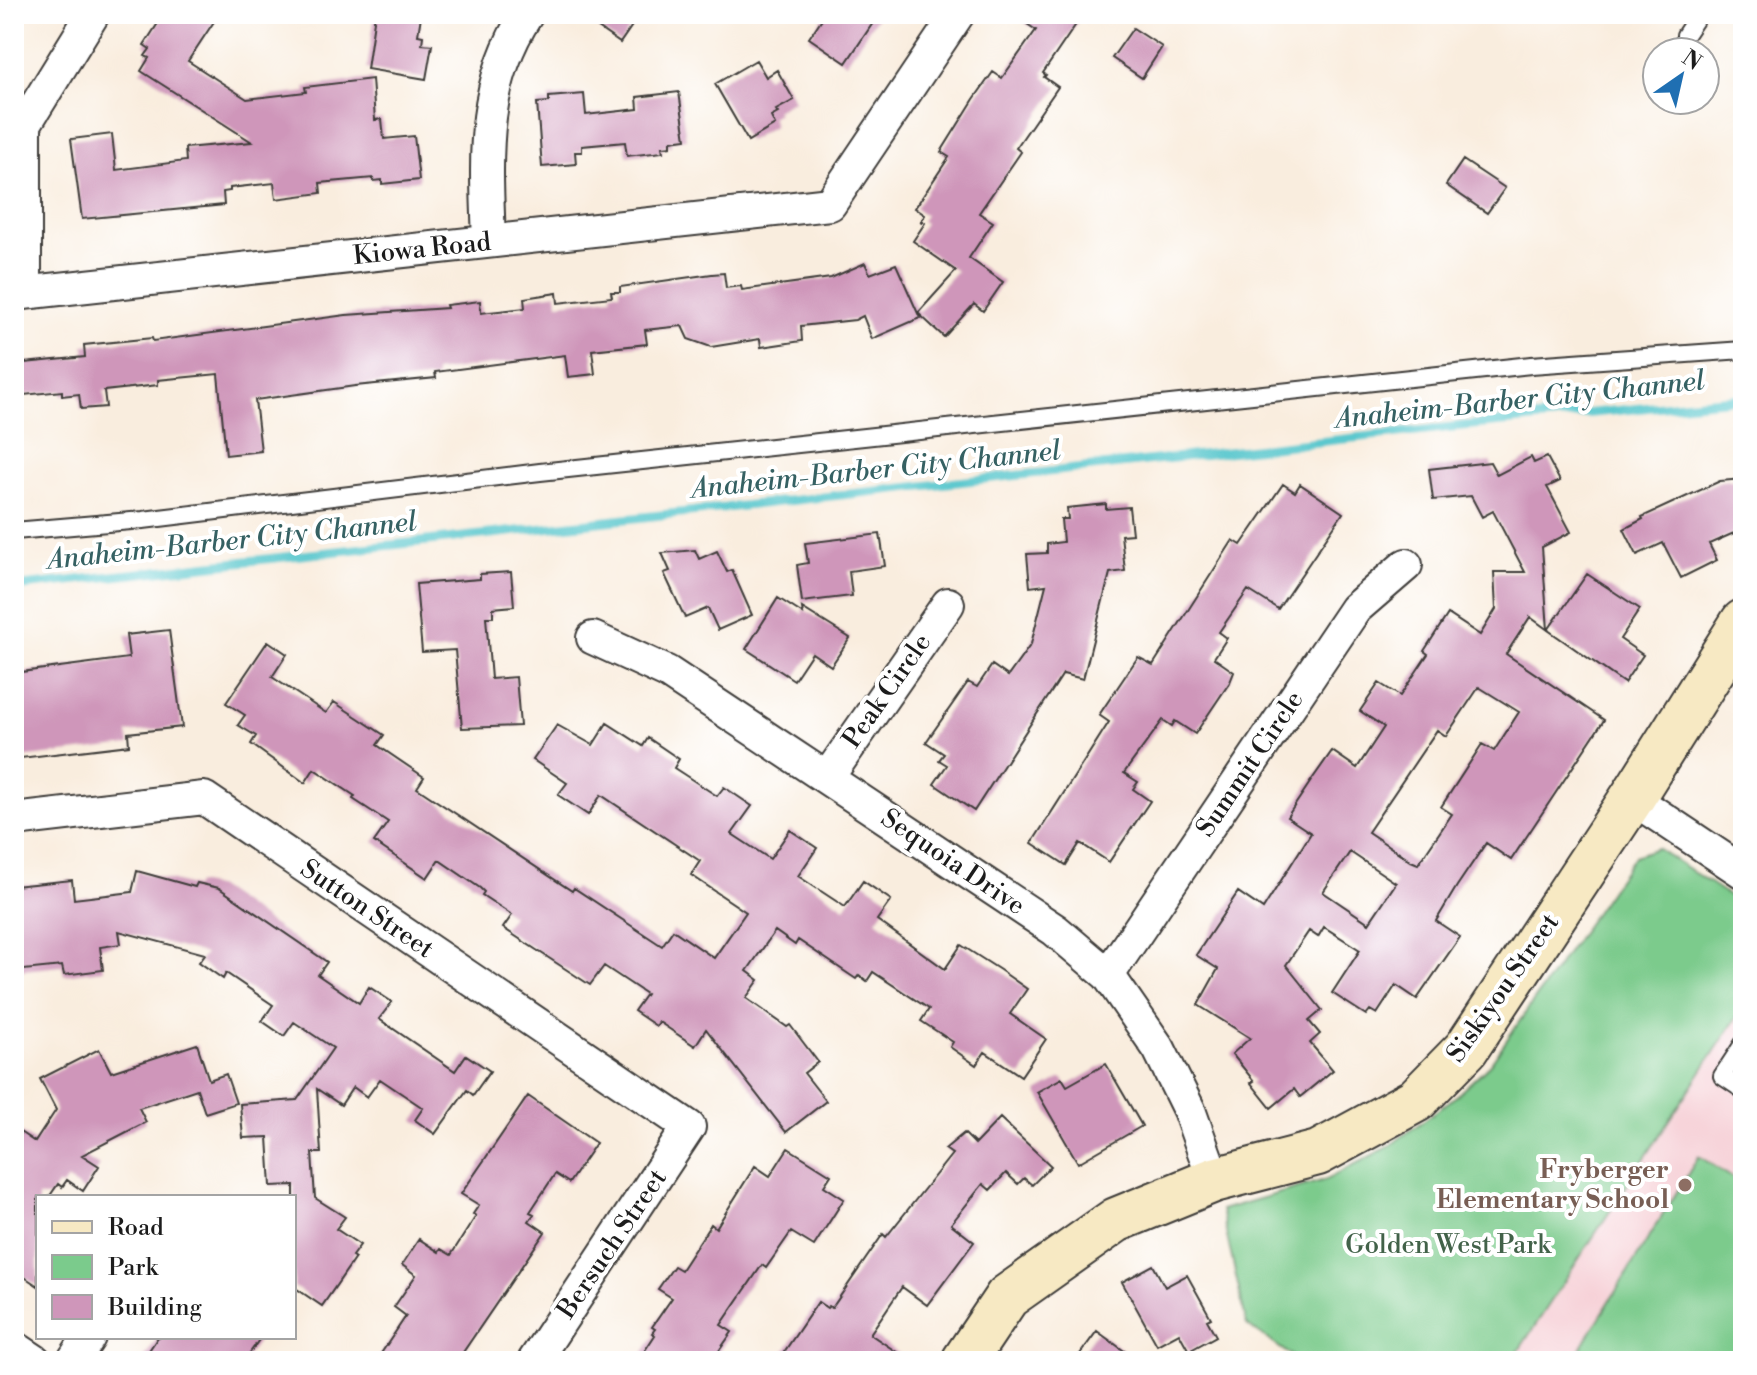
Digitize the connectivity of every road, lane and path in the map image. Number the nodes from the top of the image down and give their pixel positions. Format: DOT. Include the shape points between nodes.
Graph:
graph roads {
  1 [pos="93,14"];
  2 [pos="527,14"];
  3 [pos="958,14"];
  4 [pos="1699,14"];
  5 [pos="1685,35"];
  6 [pos="489,241"];
  7 [pos="20,294"];
  8 [pos="1743,350"];
  9 [pos="14,531"];
  10 [pos="1406,565"];
  11 [pos="948,604"];
  12 [pos="1743,622"];
  13 [pos="593,638"];
  14 [pos="827,778"];
  15 [pos="1632,798"];
  16 [pos="14,820"];
  17 [pos="1743,872"];
  18 [pos="1108,975"];
  19 [pos="1743,1044"];
  20 [pos="1743,1090"];
  21 [pos="689,1127"];
  22 [pos="1214,1180"];
  23 [pos="88,1339"];
  24 [pos="14,1347"];
  25 [pos="35,1361"];
  26 [pos="73,1361"];
  27 [pos="534,1361"];
  28 [pos="964,1361"];
  1 -- 7 [label="street" via="25,124"];
  2 -- 6 [label="street" via="502,61 492,99 486,139"];
  3 -- 6 [label="street, Kiowa Road" via="830,204"];
  4 -- 5 [label="lane"];
  6 -- 7 [label="street, Kiowa Road"];
  8 -- 9 [label="lane" via="1531,365"];
  10 -- 18 [label="street, Summit Circle" via="1355,609"];
  11 -- 14 [label="street, Peak Circle"];
  12 -- 15 [label="street, Siskiyou Street"];
  13 -- 14 [label="street, Sequoia Drive" via="667,672"];
  14 -- 18 [label="street, Sequoia Drive" via="1055,930"];
  15 -- 17 [label="street"];
  15 -- 22 [label="street, Siskiyou Street" via="1466,1049 1416,1100 1318,1153"];
  16 -- 21 [label="street, Sutton Street" via="204,798"];
  18 -- 22 [label="street, Sequoia Drive" via="1159,1049 1189,1110"];
  19 -- 20 [label="lane" via="1722,1076"];
  21 -- 27 [label="street, Bersuch Street"];
  22 -- 28 [label="street, Siskiyou Street" via="1116,1220 1007,1297"];
  23 -- 26 [label="street"];
  24 -- 25 [label="street"];
}
